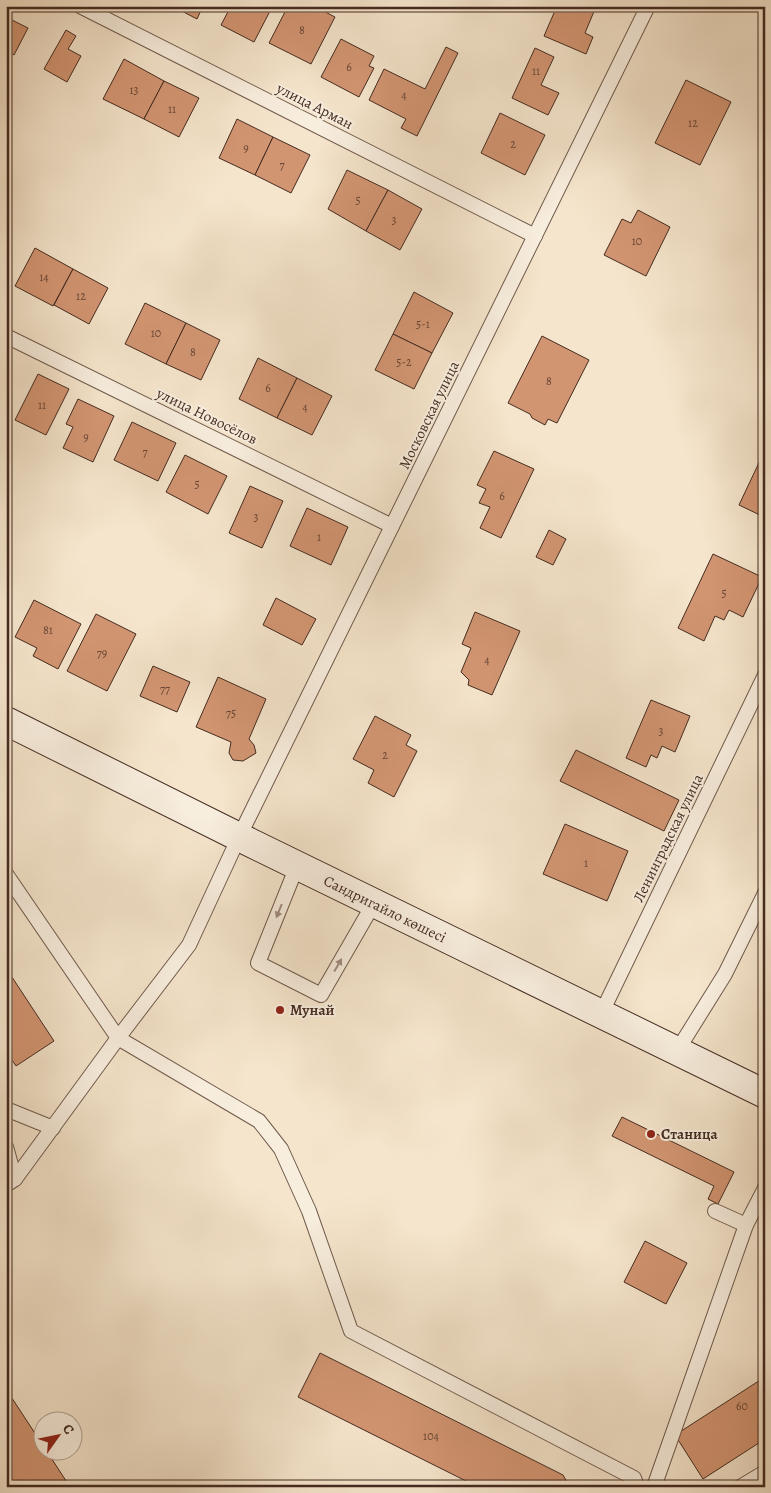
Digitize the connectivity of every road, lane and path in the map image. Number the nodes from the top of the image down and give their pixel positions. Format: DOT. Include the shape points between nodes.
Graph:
graph roads {
  1 [pos="80,6"];
  2 [pos="648,6"];
  3 [pos="535,236"];
  4 [pos="6,336"];
  5 [pos="392,526"];
  6 [pos="765,675"];
  7 [pos="6,721"];
  8 [pos="239,837"];
  9 [pos="297,866"];
  10 [pos="6,874"];
  11 [pos="765,894"];
  12 [pos="374,903"];
  13 [pos="601,1014"];
  14 [pos="118,1038"];
  15 [pos="677,1051"];
  16 [pos="765,1094"];
  17 [pos="6,1109"];
  18 [pos="53,1128"];
  19 [pos="6,1147"];
  20 [pos="10,1182"];
  21 [pos="765,1188"];
  22 [pos="715,1211"];
  23 [pos="746,1225"];
  24 [pos="765,1472"];
  25 [pos="637,1487"];
  26 [pos="654,1487"];
  27 [pos="740,1487"];
  1 -- 3 [label="lane, улица Арман"];
  2 -- 3 [label="lane, Московская улица"];
  3 -- 5 [label="lane, Московская улица"];
  4 -- 5 [label="lane, улица Новосёлов"];
  5 -- 8 [label="lane, Московская улица"];
  6 -- 13 [label="lane, Ленинградская улица"];
  7 -- 8 [label="street, Сандригайло көшесі"];
  8 -- 9 [label="street, Сандригайло көшесі"];
  8 -- 14 [label="lane, Московская улица" via="189,945"];
  9 -- 12 [label="street, Сандригайло көшесі"];
  9 -- 12 [label="lane, one-way" via="258,963 321,995"];
  10 -- 14 [label="lane"];
  11 -- 15 [label="lane" via="725,974"];
  12 -- 13 [label="street, Сандригайло көшесі"];
  13 -- 15 [label="street, Сандригайло көшесі"];
  14 -- 18 [label="lane, Московская улица"];
  14 -- 25 [label="lane" via="259,1121 281,1149 309,1211 351,1330 634,1478"];
  15 -- 16 [label="street, Сандригайло көшесі"];
  17 -- 18 [label="lane"];
  18 -- 20 [label="lane, Московская улица"];
  19 -- 20 [label="lane"];
  21 -- 23 [label="lane"];
  22 -- 23 [label="lane"];
  23 -- 26 [label="lane"];
  24 -- 27 [label="lane"];
}
